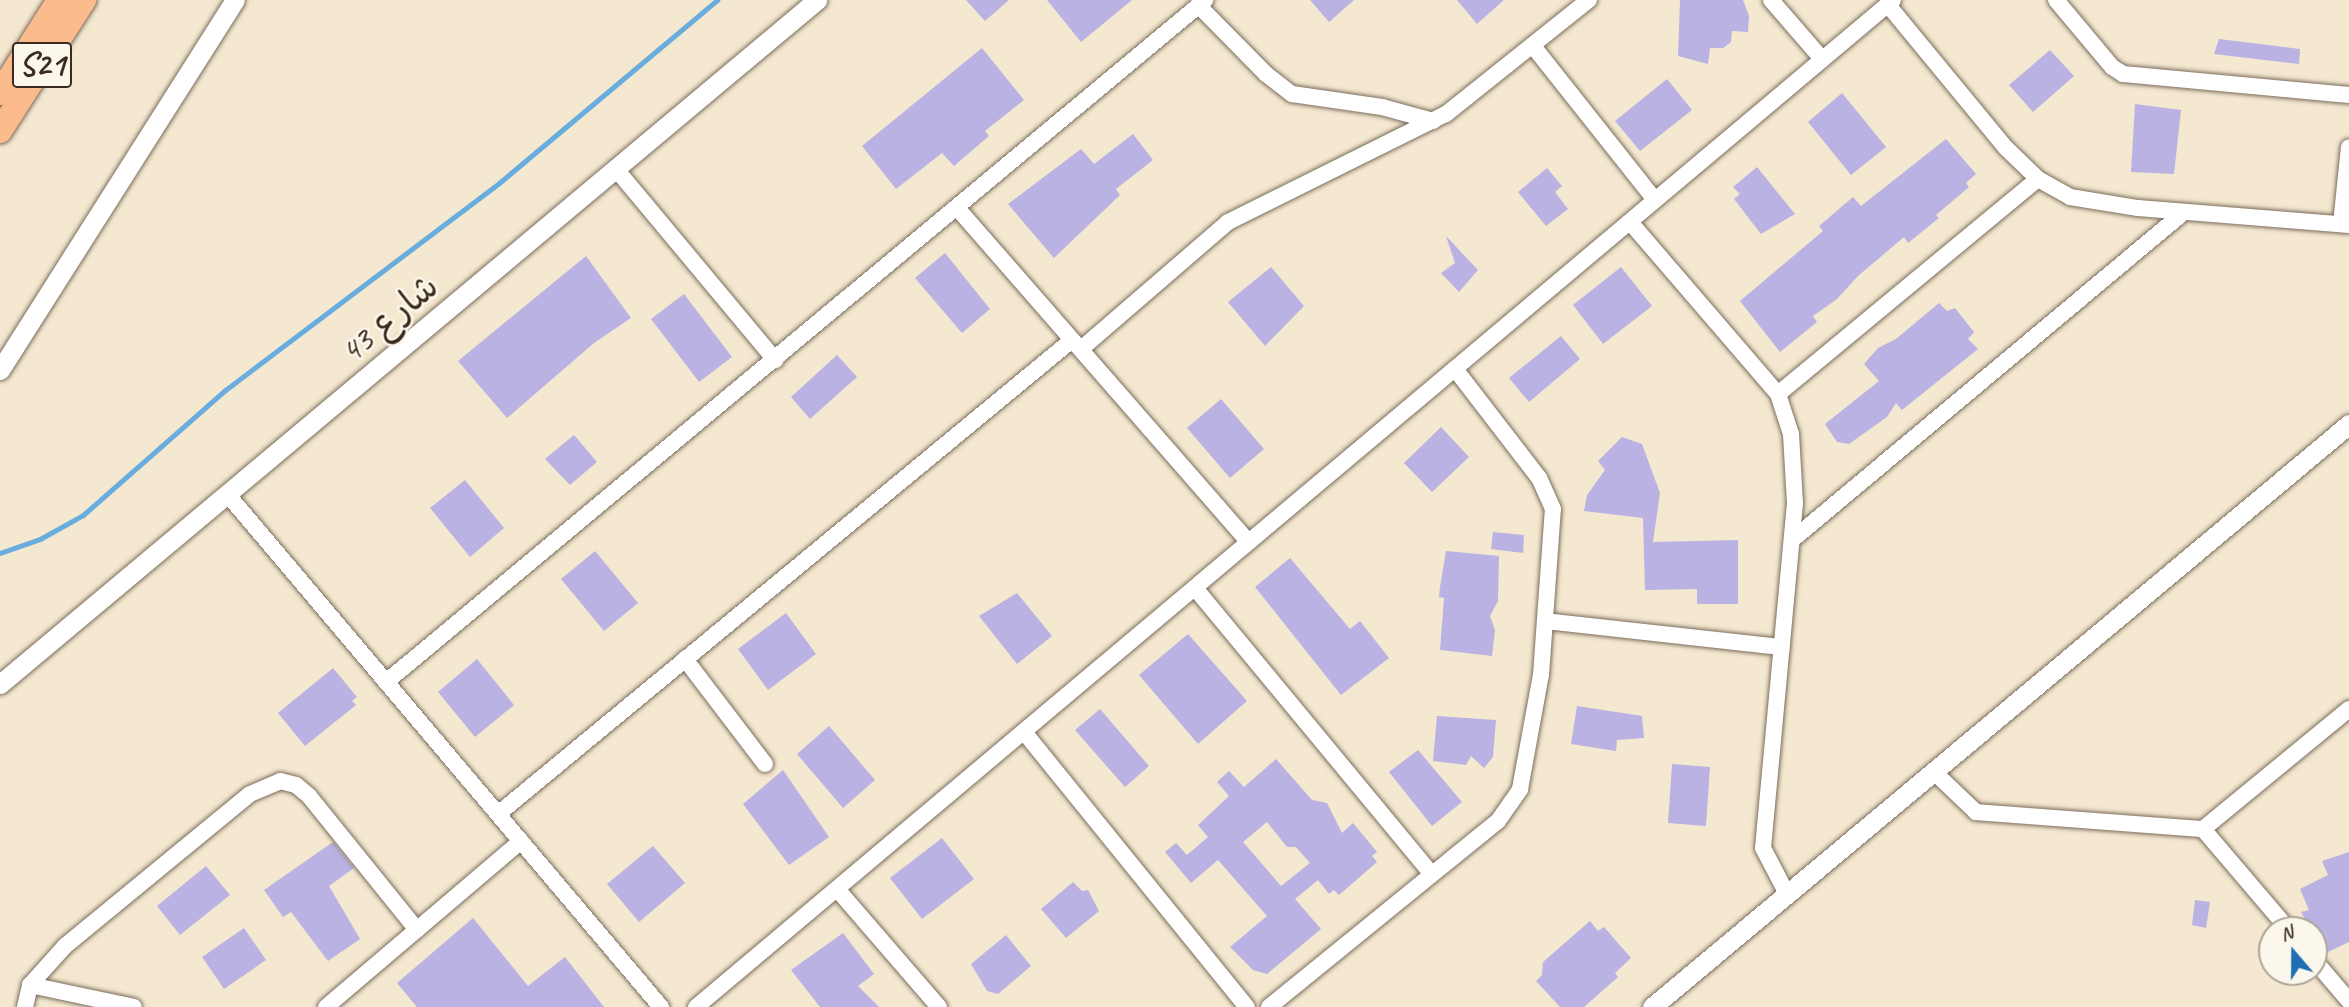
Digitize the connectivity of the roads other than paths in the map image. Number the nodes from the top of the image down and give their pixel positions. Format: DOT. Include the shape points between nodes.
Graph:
graph roads {
  1 [pos="58,0"];
  2 [pos="84,0"];
  3 [pos="235,0"];
  4 [pos="817,0"];
  5 [pos="1589,0"];
  6 [pos="1771,0"];
  7 [pos="2056,0"];
  8 [pos="1891,2"];
  9 [pos="1201,3"];
  10 [pos="1533,46"];
  11 [pos="1821,58"];
  12 [pos="0,93"];
  13 [pos="2349,94"];
  14 [pos="1433,121"];
  15 [pos="0,131"];
  16 [pos="2349,147"];
  17 [pos="616,169"];
  18 [pos="2038,179"];
  19 [pos="1655,200"];
  20 [pos="958,209"];
  21 [pos="2184,212"];
  22 [pos="1630,222"];
  23 [pos="2345,224"];
  24 [pos="1077,345"];
  25 [pos="775,360"];
  26 [pos="1455,369"];
  27 [pos="0,370"];
  28 [pos="1778,394"];
  29 [pos="2349,424"];
  30 [pos="228,495"];
  31 [pos="1792,540"];
  32 [pos="1249,542"];
  33 [pos="1195,588"];
  34 [pos="1545,621"];
  35 [pos="1782,647"];
  36 [pos="685,659"];
  37 [pos="386,682"];
  38 [pos="0,684"];
  39 [pos="2349,709"];
  40 [pos="1024,732"];
  41 [pos="765,764"];
  42 [pos="1933,771"];
  43 [pos="498,814"];
  44 [pos="2203,829"];
  45 [pos="521,841"];
  46 [pos="1432,874"];
  47 [pos="837,889"];
  48 [pos="1787,894"];
  49 [pos="2277,916"];
  50 [pos="417,930"];
  51 [pos="2328,976"];
  52 [pos="30,985"];
  53 [pos="2349,1001"];
  54 [pos="25,1007"];
  55 [pos="134,1007"];
  56 [pos="326,1007"];
  57 [pos="661,1007"];
  58 [pos="696,1007"];
  59 [pos="939,1007"];
  60 [pos="1247,1007"];
  61 [pos="1269,1007"];
  62 [pos="1652,1007"];
  1 -- 12 [label="main road, S21"];
  2 -- 15 [label="main road, S21"];
  3 -- 27 [label="street"];
  4 -- 17 [label="street, شارع 43"];
  5 -- 10 [label="street"];
  6 -- 11 [label="street"];
  7 -- 13 [label="street" via="2123,74"];
  8 -- 11 [label="street"];
  8 -- 18 [label="street" via="2006,148"];
  9 -- 14 [label="street" via="1266,74 1292,94 1382,107"];
  9 -- 20 [label="street"];
  10 -- 14 [label="street" via="1471,98"];
  10 -- 19 [label="street"];
  11 -- 19 [label="street"];
  14 -- 24 [label="street" via="1228,222"];
  16 -- 23 [label="street"];
  17 -- 25 [label="street"];
  17 -- 30 [label="street, شارع 43"];
  18 -- 21 [label="street" via="2070,197"];
  18 -- 28 [label="street"];
  19 -- 22 [label="street"];
  20 -- 24 [label="street"];
  20 -- 25 [label="street"];
  21 -- 23 [label="street"];
  21 -- 31 [label="street"];
  22 -- 26 [label="street"];
  22 -- 28 [label="street"];
  24 -- 32 [label="street"];
  24 -- 36 [label="street"];
  25 -- 37 [label="street"];
  26 -- 32 [label="street"];
  26 -- 34 [label="street" via="1539,478 1553,509"];
  28 -- 31 [label="street" via="1791,434 1796,503"];
  29 -- 42 [label="street"];
  30 -- 37 [label="street"];
  30 -- 38 [label="street, شارع 43"];
  31 -- 35 [label="street"];
  32 -- 33 [label="street"];
  33 -- 40 [label="street"];
  33 -- 46 [label="street"];
  34 -- 35 [label="street"];
  34 -- 46 [label="street" via="1541,675 1520,789 1498,821"];
  35 -- 48 [label="street" via="1763,848"];
  36 -- 41 [label="street"];
  36 -- 43 [label="street"];
  37 -- 43 [label="street"];
  39 -- 44 [label="street"];
  40 -- 47 [label="street"];
  40 -- 60 [label="street"];
  42 -- 44 [label="street" via="1976,812"];
  42 -- 48 [label="street"];
  43 -- 45 [label="street"];
  44 -- 49 [label="street"];
  45 -- 50 [label="street"];
  45 -- 57 [label="street"];
  46 -- 61 [label="street"];
  47 -- 58 [label="street"];
  47 -- 59 [label="street"];
  48 -- 62 [label="street"];
  50 -- 52 [label="street" via="309,796 296,785 280,781 250,794 65,946"];
  50 -- 56 [label="street"];
  51 -- 53 [label="street"];
  52 -- 54 [label="street"];
  52 -- 55 [label="street"];
}
